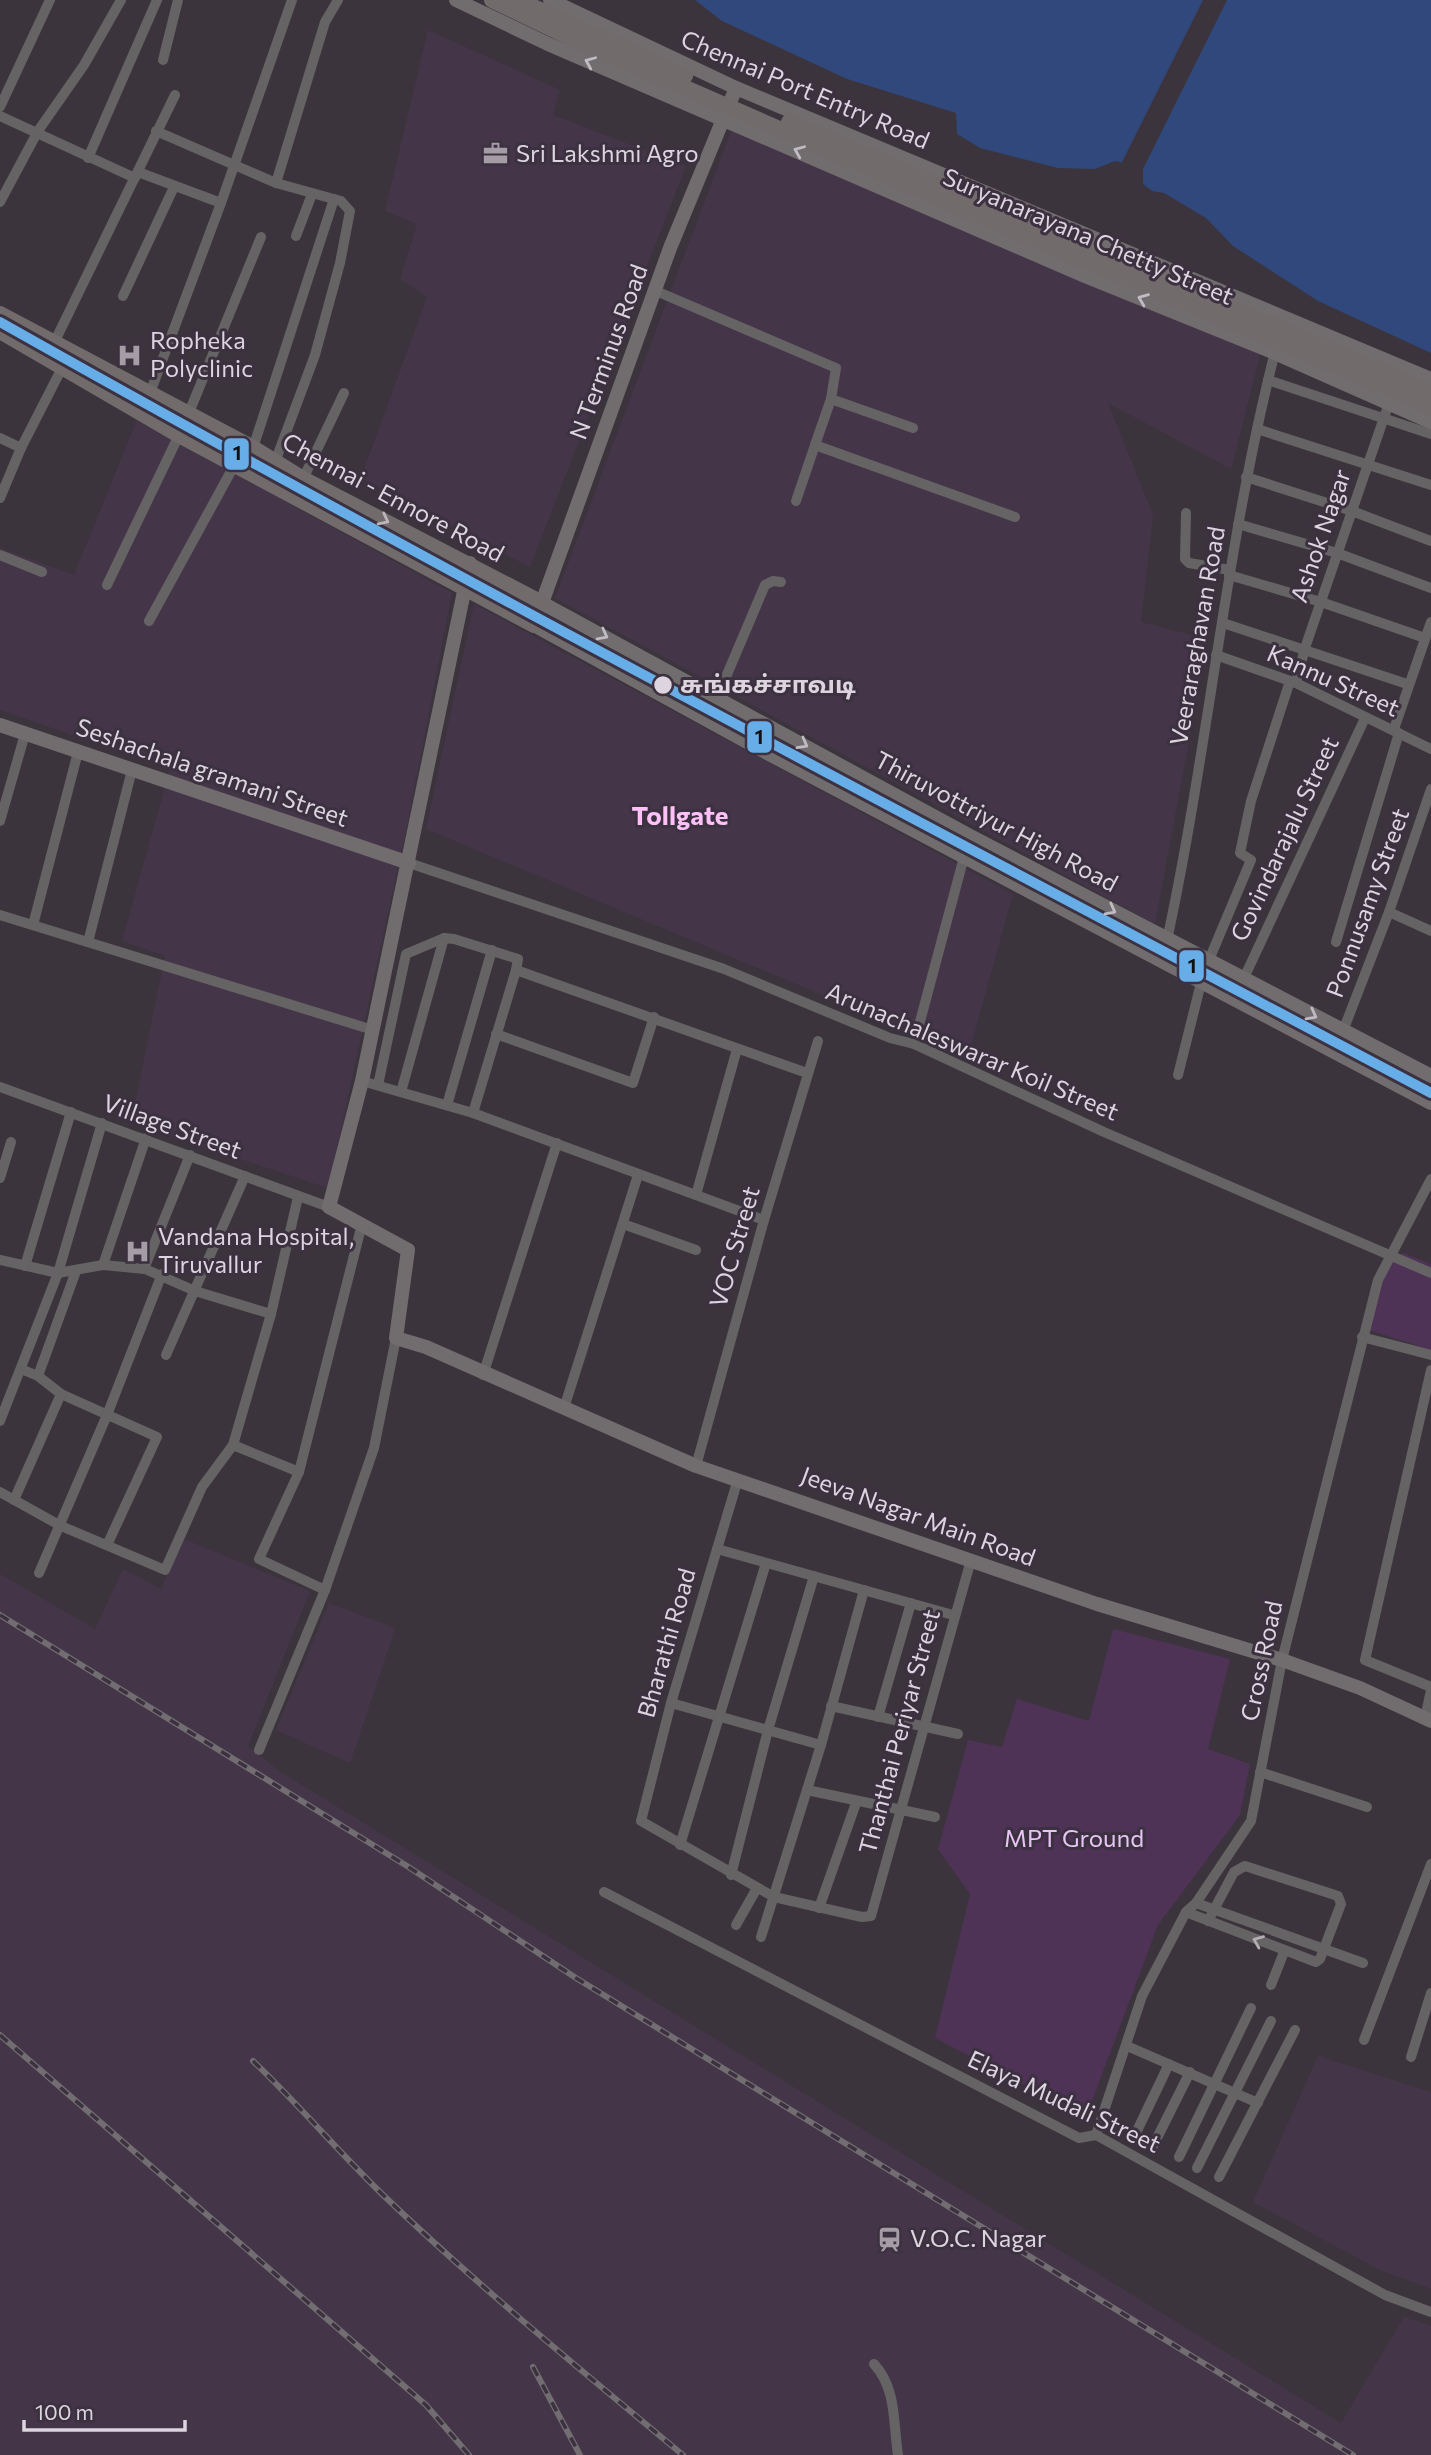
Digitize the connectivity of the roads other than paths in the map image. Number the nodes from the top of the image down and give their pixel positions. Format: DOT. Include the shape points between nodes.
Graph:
graph roads {
  1 [pos="50,0"];
  2 [pos="121,0"];
  3 [pos="157,0"];
  4 [pos="292,0"];
  5 [pos="338,0"];
  6 [pos="456,0"];
  7 [pos="492,0"];
  8 [pos="518,0"];
  9 [pos="550,0"];
  10 [pos="174,1"];
  11 [pos="163,60"];
  12 [pos="175,95"];
  13 [pos="730,103"];
  14 [pos="0,107"];
  15 [pos="0,116"];
  16 [pos="156,131"];
  17 [pos="36,134"];
  18 [pos="88,158"];
  19 [pos="233,164"];
  20 [pos="137,175"];
  21 [pos="276,183"];
  22 [pos="174,187"];
  23 [pos="312,194"];
  24 [pos="334,199"];
  25 [pos="0,202"];
  26 [pos="221,203"];
  27 [pos="296,236"];
  28 [pos="261,237"];
  29 [pos="656,292"];
  30 [pos="123,296"];
  31 [pos="0,314"];
  32 [pos="0,331"];
  33 [pos="54,343"];
  34 [pos="1276,348"];
  35 [pos="63,366"];
  36 [pos="1431,379"];
  37 [pos="1268,380"];
  38 [pos="1431,392"];
  39 [pos="150,393"];
  40 [pos="344,393"];
  41 [pos="831,399"];
  42 [pos="1431,407"];
  43 [pos="1387,410"];
  44 [pos="188,415"];
  45 [pos="1431,422"];
  46 [pos="913,428"];
  47 [pos="1257,429"];
  48 [pos="1431,434"];
  49 [pos="179,435"];
  50 [pos="0,438"];
  51 [pos="815,445"];
  52 [pos="21,448"];
  53 [pos="253,449"];
  54 [pos="275,462"];
  55 [pos="1368,463"];
  56 [pos="235,464"];
  57 [pos="1246,477"];
  58 [pos="303,479"];
  59 [pos="1431,485"];
  60 [pos="0,498"];
  61 [pos="796,501"];
  62 [pos="1352,511"];
  63 [pos="1186,513"];
  64 [pos="1015,517"];
  65 [pos="1238,524"];
  66 [pos="1431,541"];
  67 [pos="1337,553"];
  68 [pos="0,555"];
  69 [pos="470,563"];
  70 [pos="41,572"];
  71 [pos="1229,573"];
  72 [pos="781,582"];
  73 [pos="107,585"];
  74 [pos="464,586"];
  75 [pos="1431,588"];
  76 [pos="1321,602"];
  77 [pos="542,603"];
  78 [pos="149,621"];
  79 [pos="1431,622"];
  80 [pos="1223,623"];
  81 [pos="534,625"];
  82 [pos="1425,638"];
  83 [pos="1305,648"];
  84 [pos="1216,654"];
  85 [pos="1293,682"];
  86 [pos="1407,684"];
  87 [pos="717,698"];
  88 [pos="1365,718"];
  89 [pos="0,725"];
  90 [pos="1397,731"];
  91 [pos="25,734"];
  92 [pos="1431,749"];
  93 [pos="79,752"];
  94 [pos="132,770"];
  95 [pos="1431,789"];
  96 [pos="1427,816"];
  97 [pos="0,821"];
  98 [pos="964,857"];
  99 [pos="409,863"];
  100 [pos="1389,912"];
  101 [pos="0,915"];
  102 [pos="33,925"];
  103 [pos="1431,930"];
  104 [pos="444,938"];
  105 [pos="1167,939"];
  106 [pos="88,942"];
  107 [pos="1336,942"];
  108 [pos="492,950"];
  109 [pos="1209,960"];
  110 [pos="1162,963"];
  111 [pos="516,970"];
  112 [pos="1244,978"];
  113 [pos="1201,983"];
  114 [pos="654,1017"];
  115 [pos="373,1030"];
  116 [pos="1343,1031"];
  117 [pos="496,1034"];
  118 [pos="818,1041"];
  119 [pos="914,1044"];
  120 [pos="737,1049"];
  121 [pos="807,1073"];
  122 [pos="1178,1075"];
  123 [pos="1431,1076"];
  124 [pos="362,1081"];
  125 [pos="378,1085"];
  126 [pos="0,1087"];
  127 [pos="401,1092"];
  128 [pos="1431,1103"];
  129 [pos="447,1105"];
  130 [pos="71,1112"];
  131 [pos="473,1113"];
  132 [pos="102,1123"];
  133 [pos="146,1138"];
  134 [pos="11,1142"];
  135 [pos="557,1143"];
  136 [pos="190,1156"];
  137 [pos="638,1175"];
  138 [pos="245,1176"];
  139 [pos="0,1178"];
  140 [pos="1431,1179"];
  141 [pos="696,1195"];
  142 [pos="298,1197"];
  143 [pos="329,1207"];
  144 [pos="764,1220"];
  145 [pos="362,1224"];
  146 [pos="623,1224"];
  147 [pos="1373,1248"];
  148 [pos="696,1250"];
  149 [pos="1392,1256"];
  150 [pos="0,1260"];
  151 [pos="103,1265"];
  152 [pos="25,1266"];
  153 [pos="144,1269"];
  154 [pos="76,1271"];
  155 [pos="1381,1271"];
  156 [pos="58,1273"];
  157 [pos="1431,1273"];
  158 [pos="162,1274"];
  159 [pos="195,1291"];
  160 [pos="271,1314"];
  161 [pos="1362,1336"];
  162 [pos="396,1338"];
  163 [pos="1431,1354"];
  164 [pos="166,1355"];
  165 [pos="22,1370"];
  166 [pos="1431,1370"];
  167 [pos="483,1375"];
  168 [pos="38,1376"];
  169 [pos="61,1394"];
  170 [pos="564,1408"];
  171 [pos="107,1415"];
  172 [pos="0,1421"];
  173 [pos="233,1446"];
  174 [pos="696,1466"];
  175 [pos="299,1472"];
  176 [pos="738,1479"];
  177 [pos="0,1492"];
  178 [pos="14,1500"];
  179 [pos="61,1526"];
  180 [pos="108,1543"];
  181 [pos="717,1549"];
  182 [pos="971,1560"];
  183 [pos="766,1563"];
  184 [pos="39,1573"];
  185 [pos="814,1576"];
  186 [pos="325,1590"];
  187 [pos="864,1590"];
  188 [pos="911,1603"];
  189 [pos="953,1615"];
  190 [pos="1282,1660"];
  191 [pos="1431,1688"];
  192 [pos="671,1703"];
  193 [pos="831,1706"];
  194 [pos="718,1716"];
  195 [pos="878,1717"];
  196 [pos="1428,1719"];
  197 [pos="926,1728"];
  198 [pos="768,1730"];
  199 [pos="958,1734"];
  200 [pos="821,1745"];
  201 [pos="259,1750"];
  202 [pos="1260,1772"];
  203 [pos="807,1790"];
  204 [pos="856,1802"];
  205 [pos="1367,1807"];
  206 [pos="899,1812"];
  207 [pos="935,1817"];
  208 [pos="680,1845"];
  209 [pos="1431,1864"];
  210 [pos="731,1875"];
  211 [pos="757,1888"];
  212 [pos="604,1892"];
  213 [pos="774,1897"];
  214 [pos="1196,1903"];
  215 [pos="819,1908"];
  216 [pos="1186,1912"];
  217 [pos="1211,1916"];
  218 [pos="736,1925"];
  219 [pos="761,1937"];
  220 [pos="1323,1949"];
  221 [pos="1284,1952"];
  222 [pos="1363,1963"];
  223 [pos="1271,1985"];
  224 [pos="1431,1993"];
  225 [pos="1251,2008"];
  226 [pos="1271,2021"];
  227 [pos="1295,2030"];
  228 [pos="1364,2040"];
  229 [pos="1127,2046"];
  230 [pos="1411,2057"];
  231 [pos="1169,2064"];
  232 [pos="1189,2072"];
  233 [pos="1216,2084"];
  234 [pos="1236,2094"];
  235 [pos="1258,2103"];
  236 [pos="1096,2135"];
  237 [pos="1135,2135"];
  238 [pos="1153,2146"];
  239 [pos="1179,2157"];
  240 [pos="1197,2168"];
  241 [pos="1219,2177"];
  242 [pos="1431,2312"];
  243 [pos="874,2364"];
  244 [pos="898,2455"];
  1 -- 14 [label="street"];
  2 -- 17 [label="street" via="84,65"];
  3 -- 18 [label="street"];
  4 -- 19 [label="street"];
  5 -- 21 [label="street" via="325,22"];
  13 -- 6 [label="street, one-way"];
  7 -- 13 [label="main road"];
  8 -- 13 [label="main road"];
  9 -- 13 [label="street, Chennai Port Entry Road"];
  10 -- 11 [label="street"];
  12 -- 16 [label="street"];
  13 -- 29 [label="street, N Terminus Road"];
  34 -- 13 [label="main road, Suryanarayana Chetty Street, one-way"];
  13 -- 36 [label="street, Chennai Port Entry Road"];
  13 -- 38 [label="main road, Suryanarayana Chetty Street"];
  15 -- 17 [label="street"];
  16 -- 19 [label="street"];
  16 -- 20 [label="street"];
  17 -- 18 [label="street"];
  17 -- 25 [label="street"];
  18 -- 20 [label="street"];
  19 -- 21 [label="street"];
  19 -- 26 [label="street"];
  20 -- 22 [label="street"];
  20 -- 33 [label="street"];
  21 -- 23 [label="street"];
  22 -- 26 [label="street"];
  22 -- 30 [label="street"];
  23 -- 24 [label="street"];
  23 -- 27 [label="street"];
  24 -- 53 [label="street"];
  24 -- 54 [label="street" via="348,206 351,216 315,355"];
  26 -- 39 [label="street"];
  28 -- 44 [label="street"];
  29 -- 41 [label="street" via="836,368"];
  29 -- 77 [label="street, N Terminus Road"];
  31 -- 33 [label="main road, Chennai - Ennore Road"];
  32 -- 35 [label="main road, Chennai - Ennore Road"];
  33 -- 39 [label="main road, Chennai - Ennore Road"];
  34 -- 37 [label="street, Veeraraghavan Road"];
  34 -- 42 [label="main road, Suryanarayana Chetty Street"];
  34 -- 43 [label="street"];
  35 -- 49 [label="main road, Chennai - Ennore Road"];
  35 -- 52 [label="street"];
  37 -- 43 [label="street"];
  37 -- 47 [label="street, Veeraraghavan Road"];
  39 -- 44 [label="main road, Chennai - Ennore Road"];
  40 -- 58 [label="street"];
  41 -- 46 [label="street"];
  41 -- 51 [label="street"];
  43 -- 45 [label="street"];
  43 -- 48 [label="street"];
  43 -- 55 [label="street, Ashok Nagar"];
  44 -- 53 [label="main road, Chennai - Ennore Road"];
  47 -- 55 [label="street"];
  47 -- 57 [label="street, Veeraraghavan Road"];
  49 -- 56 [label="main road, Chennai - Ennore Road"];
  49 -- 73 [label="street"];
  50 -- 52 [label="street"];
  51 -- 61 [label="street"];
  51 -- 64 [label="street"];
  52 -- 60 [label="street"];
  53 -- 54 [label="main road, Chennai - Ennore Road"];
  54 -- 58 [label="main road, Chennai - Ennore Road"];
  55 -- 59 [label="street"];
  55 -- 62 [label="street, Ashok Nagar"];
  56 -- 74 [label="main road, Chennai - Ennore Road"];
  56 -- 78 [label="street"];
  57 -- 62 [label="street"];
  57 -- 65 [label="street, Veeraraghavan Road"];
  58 -- 69 [label="main road, Chennai - Ennore Road, one-way"];
  62 -- 66 [label="street"];
  62 -- 67 [label="street, Ashok Nagar"];
  63 -- 71 [label="street" via="1185,559"];
  65 -- 67 [label="street"];
  65 -- 71 [label="street, Veeraraghavan Road"];
  67 -- 75 [label="street"];
  67 -- 76 [label="street, Ashok Nagar"];
  68 -- 70 [label="street"];
  69 -- 74 [label="street"];
  69 -- 77 [label="main road, Chennai - Ennore Road"];
  71 -- 76 [label="street"];
  71 -- 80 [label="street, Veeraraghavan Road"];
  72 -- 87 [label="street" via="765,585"];
  74 -- 81 [label="main road, Chennai - Ennore Road"];
  74 -- 99 [label="street"];
  76 -- 82 [label="street"];
  76 -- 83 [label="street, Ashok Nagar"];
  77 -- 81 [label="street, N Terminus Road"];
  77 -- 87 [label="street, Thiruvottriyur High Road, one-way"];
  79 -- 82 [label="street"];
  80 -- 83 [label="street"];
  80 -- 84 [label="street, Veeraraghavan Road"];
  81 -- 98 [label="street, Thiruvottriyur High Road"];
  82 -- 86 [label="street"];
  83 -- 85 [label="street, Ashok Nagar"];
  83 -- 86 [label="street"];
  84 -- 85 [label="street, Kannu Street"];
  84 -- 105 [label="street, Veeraraghavan Road"];
  85 -- 88 [label="street, Kannu Street"];
  85 -- 109 [label="street, Ashok Nagar" via="1251,801 1240,853 1251,860"];
  86 -- 90 [label="street"];
  87 -- 105 [label="street, Thiruvottriyur High Road, one-way"];
  88 -- 90 [label="street, Kannu Street"];
  88 -- 112 [label="street, Govindarajalu Street"];
  89 -- 91 [label="street, Seshachala gramani Street"];
  90 -- 92 [label="street, Kannu Street"];
  90 -- 107 [label="street"];
  91 -- 93 [label="street, Seshachala gramani Street"];
  91 -- 97 [label="street"];
  93 -- 94 [label="street, Seshachala gramani Street"];
  93 -- 102 [label="street"];
  94 -- 99 [label="street, Seshachala gramani Street"];
  94 -- 106 [label="street"];
  95 -- 96 [label="street, Ponnusamy Street"];
  96 -- 100 [label="street, Ponnusamy Street"];
  98 -- 110 [label="street, Thiruvottriyur High Road"];
  98 -- 119 [label="street"];
  99 -- 115 [label="street"];
  99 -- 119 [label="street, Arunachaleswarar Koil Street" via="724,969"];
  100 -- 103 [label="street"];
  100 -- 116 [label="street, Ponnusamy Street"];
  101 -- 102 [label="street"];
  102 -- 106 [label="street"];
  104 -- 108 [label="street"];
  104 -- 125 [label="street" via="406,954"];
  104 -- 127 [label="street"];
  105 -- 109 [label="street, Thiruvottriyur High Road"];
  105 -- 110 [label="street, Veeraraghavan Road"];
  106 -- 115 [label="street"];
  108 -- 111 [label="street" via="518,959"];
  108 -- 129 [label="street"];
  109 -- 112 [label="street, Thiruvottriyur High Road"];
  110 -- 113 [label="street, Thiruvottriyur High Road"];
  111 -- 114 [label="street"];
  111 -- 117 [label="street"];
  112 -- 116 [label="street, Thiruvottriyur High Road, one-way"];
  113 -- 122 [label="street"];
  113 -- 128 [label="street, Thiruvottriyur High Road"];
  114 -- 117 [label="street" via="633,1083"];
  114 -- 120 [label="street"];
  115 -- 124 [label="street"];
  116 -- 123 [label="street, Thiruvottriyur High Road"];
  117 -- 131 [label="street"];
  118 -- 121 [label="street, VOC Street"];
  119 -- 147 [label="street, Arunachaleswarar Koil Street"];
  120 -- 121 [label="street"];
  120 -- 141 [label="street"];
  121 -- 144 [label="street, VOC Street"];
  124 -- 125 [label="street"];
  124 -- 143 [label="street"];
  125 -- 127 [label="street"];
  126 -- 130 [label="street, Village Street"];
  127 -- 129 [label="street"];
  129 -- 131 [label="street"];
  130 -- 132 [label="street, Village Street"];
  130 -- 152 [label="street"];
  131 -- 135 [label="street"];
  132 -- 133 [label="street, Village Street"];
  132 -- 156 [label="street"];
  133 -- 136 [label="street, Village Street"];
  133 -- 151 [label="street"];
  134 -- 139 [label="street"];
  135 -- 137 [label="street"];
  135 -- 167 [label="street"];
  136 -- 138 [label="street, Village Street"];
  136 -- 153 [label="street"];
  137 -- 141 [label="street"];
  137 -- 146 [label="street"];
  138 -- 142 [label="street, Village Street"];
  138 -- 159 [label="street"];
  140 -- 149 [label="street, Cross Road"];
  141 -- 144 [label="street"];
  142 -- 143 [label="street, Village Street"];
  142 -- 160 [label="street"];
  143 -- 145 [label="street"];
  144 -- 174 [label="street, VOC Street"];
  145 -- 162 [label="street" via="408,1250"];
  145 -- 175 [label="street"];
  146 -- 148 [label="street"];
  146 -- 170 [label="street"];
  147 -- 149 [label="street, Arunachaleswarar Koil Street"];
  147 -- 155 [label="street"];
  149 -- 155 [label="street, Cross Road"];
  149 -- 157 [label="street, Arunachaleswarar Koil Street"];
  150 -- 152 [label="street"];
  151 -- 153 [label="street"];
  151 -- 154 [label="street"];
  152 -- 156 [label="street"];
  153 -- 158 [label="street"];
  154 -- 156 [label="street"];
  154 -- 168 [label="street"];
  155 -- 161 [label="street, Cross Road"];
  156 -- 165 [label="street"];
  158 -- 159 [label="street"];
  158 -- 171 [label="street"];
  159 -- 160 [label="street"];
  159 -- 164 [label="street"];
  160 -- 173 [label="street"];
  161 -- 163 [label="street"];
  161 -- 190 [label="street, Cross Road"];
  162 -- 167 [label="street, Jeeva Nagar Main Road"];
  162 -- 186 [label="street" via="374,1448"];
  165 -- 168 [label="street"];
  165 -- 172 [label="street"];
  166 -- 191 [label="street" via="1365,1660"];
  167 -- 170 [label="street, Jeeva Nagar Main Road"];
  168 -- 169 [label="street"];
  169 -- 171 [label="street"];
  169 -- 178 [label="street"];
  170 -- 174 [label="street, Jeeva Nagar Main Road"];
  171 -- 179 [label="street"];
  171 -- 180 [label="street" via="157,1437"];
  173 -- 175 [label="street"];
  173 -- 180 [label="street" via="202,1487 165,1570"];
  174 -- 176 [label="street, Jeeva Nagar Main Road"];
  175 -- 186 [label="street" via="259,1559"];
  176 -- 181 [label="street, Bharathi Road"];
  176 -- 182 [label="street, Jeeva Nagar Main Road"];
  177 -- 178 [label="street"];
  178 -- 179 [label="street"];
  179 -- 180 [label="street"];
  179 -- 184 [label="street"];
  181 -- 183 [label="street"];
  181 -- 192 [label="street, Bharathi Road"];
  182 -- 189 [label="street, Thanthai Periyar Street"];
  182 -- 190 [label="street, Jeeva Nagar Main Road"];
  183 -- 185 [label="street"];
  183 -- 194 [label="street"];
  185 -- 187 [label="street"];
  185 -- 198 [label="street"];
  186 -- 201 [label="street"];
  187 -- 188 [label="street"];
  187 -- 193 [label="street"];
  188 -- 189 [label="street"];
  188 -- 195 [label="street"];
  189 -- 197 [label="street, Thanthai Periyar Street"];
  190 -- 196 [label="street, Jeeva Nagar Main Road"];
  190 -- 202 [label="street, Cross Road"];
  191 -- 196 [label="street"];
  192 -- 194 [label="street"];
  192 -- 208 [label="street, Bharathi Road" via="641,1821"];
  193 -- 195 [label="street"];
  193 -- 200 [label="street"];
  194 -- 198 [label="street"];
  194 -- 208 [label="street"];
  195 -- 197 [label="street"];
  197 -- 199 [label="street"];
  197 -- 206 [label="street, Thanthai Periyar Street"];
  198 -- 200 [label="street"];
  198 -- 210 [label="street"];
  200 -- 203 [label="street"];
  202 -- 205 [label="street"];
  202 -- 214 [label="street, Cross Road" via="1251,1821"];
  203 -- 204 [label="street"];
  203 -- 213 [label="street"];
  204 -- 206 [label="street"];
  204 -- 215 [label="street"];
  206 -- 207 [label="street"];
  206 -- 215 [label="street, Thanthai Periyar Street" via="871,1916"];
  208 -- 210 [label="street"];
  209 -- 228 [label="street"];
  210 -- 211 [label="street"];
  211 -- 213 [label="street"];
  211 -- 218 [label="street"];
  212 -- 236 [label="street, Elaya Mudali Street" via="1079,2138"];
  213 -- 215 [label="street"];
  213 -- 219 [label="street"];
  214 -- 216 [label="street, Cross Road"];
  214 -- 217 [label="street"];
  216 -- 217 [label="street"];
  216 -- 229 [label="street, Cross Road" via="1142,1996"];
  217 -- 220 [label="street"];
  217 -- 220 [label="street" via="1234,1872 1245,1866 1338,1896 1341,1904"];
  221 -- 217 [label="street, one-way"];
  220 -- 221 [label="street" via="1316,1962"];
  220 -- 222 [label="street"];
  221 -- 223 [label="street"];
  224 -- 230 [label="street"];
  225 -- 233 [label="street"];
  226 -- 234 [label="street"];
  227 -- 235 [label="street"];
  229 -- 231 [label="street"];
  229 -- 236 [label="street, Cross Road"];
  231 -- 232 [label="street"];
  231 -- 237 [label="street"];
  232 -- 233 [label="street"];
  232 -- 238 [label="street"];
  233 -- 234 [label="street"];
  233 -- 239 [label="street"];
  234 -- 235 [label="street"];
  234 -- 240 [label="street"];
  235 -- 241 [label="street"];
  236 -- 242 [label="street, Elaya Mudali Street" via="1385,2295"];
  243 -- 244 [label="street" via="885,2375 894,2404"];
}
